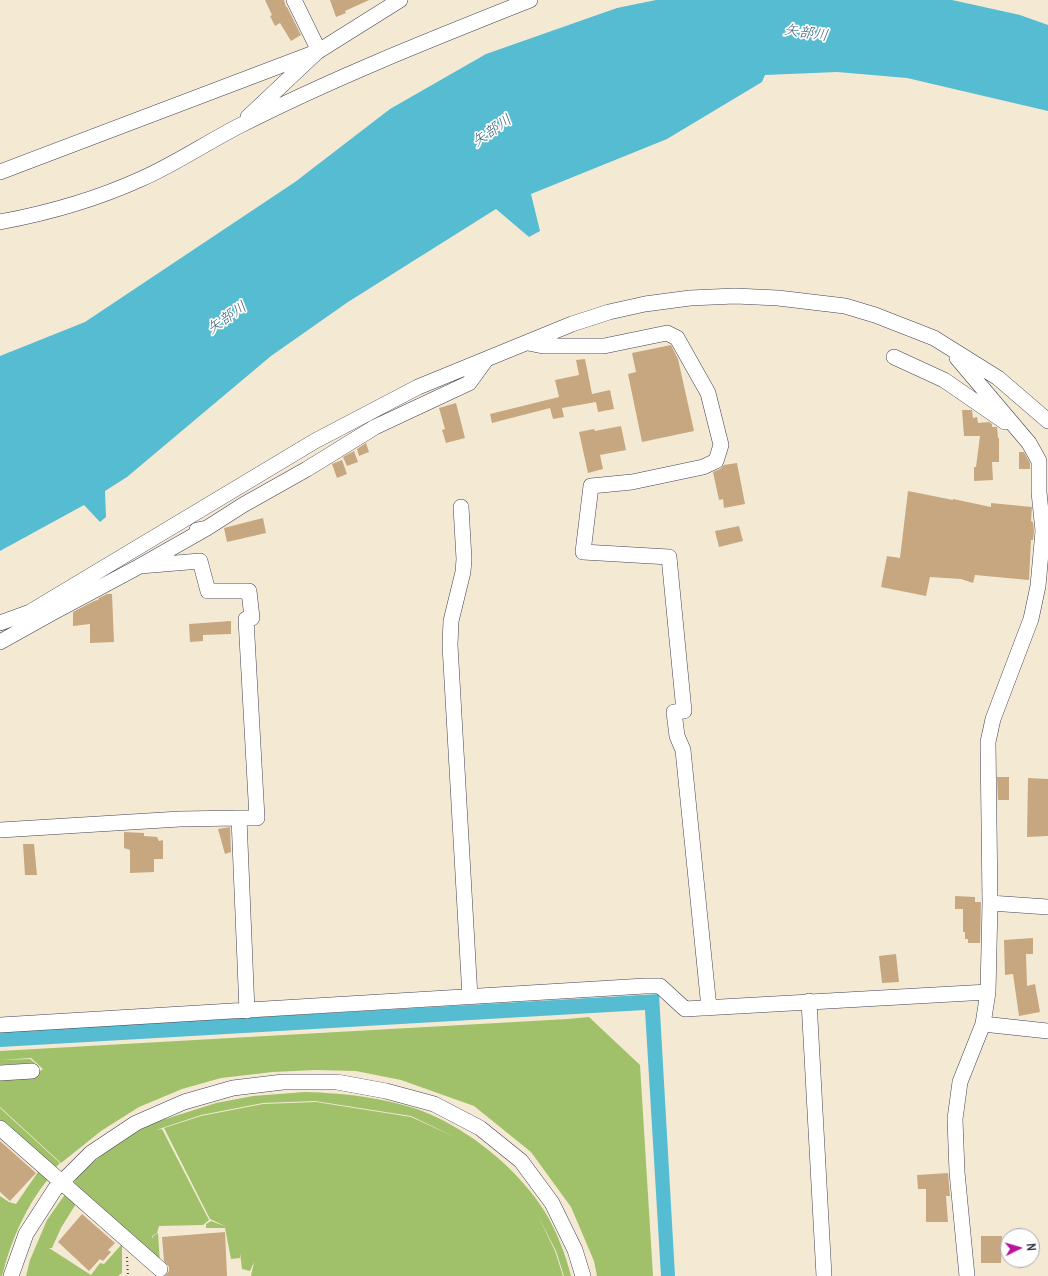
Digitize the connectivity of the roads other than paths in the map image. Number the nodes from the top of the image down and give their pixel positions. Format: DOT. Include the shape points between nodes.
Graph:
graph roads {
  1 [pos="294,0"];
  2 [pos="530,0"];
  3 [pos="397,1"];
  4 [pos="319,51"];
  5 [pos="239,126"];
  6 [pos="0,172"];
  7 [pos="0,222"];
  8 [pos="528,343"];
  9 [pos="944,344"];
  10 [pos="894,356"];
  11 [pos="486,360"];
  12 [pos="1048,420"];
  13 [pos="1021,433"];
  14 [pos="461,508"];
  15 [pos="207,528"];
  16 [pos="151,539"];
  17 [pos="140,566"];
  18 [pos="0,623"];
  19 [pos="0,642"];
  20 [pos="234,818"];
  21 [pos="0,830"];
  22 [pos="990,903"];
  23 [pos="1048,907"];
  24 [pos="988,992"];
  25 [pos="470,997"];
  26 [pos="809,1001"];
  27 [pos="710,1008"];
  28 [pos="247,1011"];
  29 [pos="983,1024"];
  30 [pos="0,1025"];
  31 [pos="1048,1031"];
  32 [pos="32,1071"];
  33 [pos="0,1073"];
  34 [pos="0,1128"];
  35 [pos="62,1182"];
  36 [pos="160,1269"];
  37 [pos="11,1276"];
  38 [pos="583,1276"];
  39 [pos="824,1276"];
  40 [pos="967,1276"];
  1 -- 4 [label="street"];
  2 -- 5 [label="street" via="387,57"];
  3 -- 4 [label="street"];
  4 -- 5 [label="street"];
  4 -- 6 [label="street"];
  5 -- 7 [label="street" via="140,179 108,192 59,208"];
  8 -- 9 [label="street" via="572,324 609,312 690,298 735,296 845,306 875,315"];
  8 -- 11 [label="street"];
  8 -- 27 [label="street" via="543,346 604,346 666,333 677,338 708,393 721,444 716,461 703,467 632,482 591,486 583,552 669,557 684,711 674,712 683,750"];
  9 -- 12 [label="street" via="998,378"];
  9 -- 13 [label="street"];
  10 -- 13 [label="street" via="944,380"];
  11 -- 15 [label="street" via="469,383 375,427"];
  11 -- 16 [label="street" via="418,387 315,441"];
  13 -- 22 [label="street" via="1039,461 1043,532 1038,586 1031,619 993,719 988,742"];
  14 -- 25 [label="street" via="464,566 451,621 450,645"];
  15 -- 16 [label="street"];
  15 -- 17 [label="street"];
  16 -- 18 [label="street" via="30,612"];
  17 -- 19 [label="street"];
  17 -- 20 [label="street" via="200,561 208,590 249,591 252,618 246,619 257,818"];
  20 -- 21 [label="street"];
  20 -- 28 [label="street" via="239,818"];
  22 -- 23 [label="street"];
  22 -- 24 [label="street"];
  24 -- 26 [label="street"];
  24 -- 29 [label="street"];
  25 -- 27 [label="street" via="660,986 685,1009"];
  25 -- 28 [label="street"];
  26 -- 27 [label="street"];
  26 -- 39 [label="street"];
  28 -- 30 [label="street"];
  29 -- 31 [label="street"];
  29 -- 40 [label="street" via="960,1082 955,1119 957,1172"];
  32 -- 33 [label="street"];
  34 -- 35 [label="street"];
  35 -- 36 [label="street"];
  35 -- 37 [label="street" via="26,1234"];
  35 -- 38 [label="street" via="91,1153 136,1123 184,1102 233,1088 283,1082 337,1082 386,1090 434,1104 480,1128 520,1161 552,1203 575,1250"];
}
